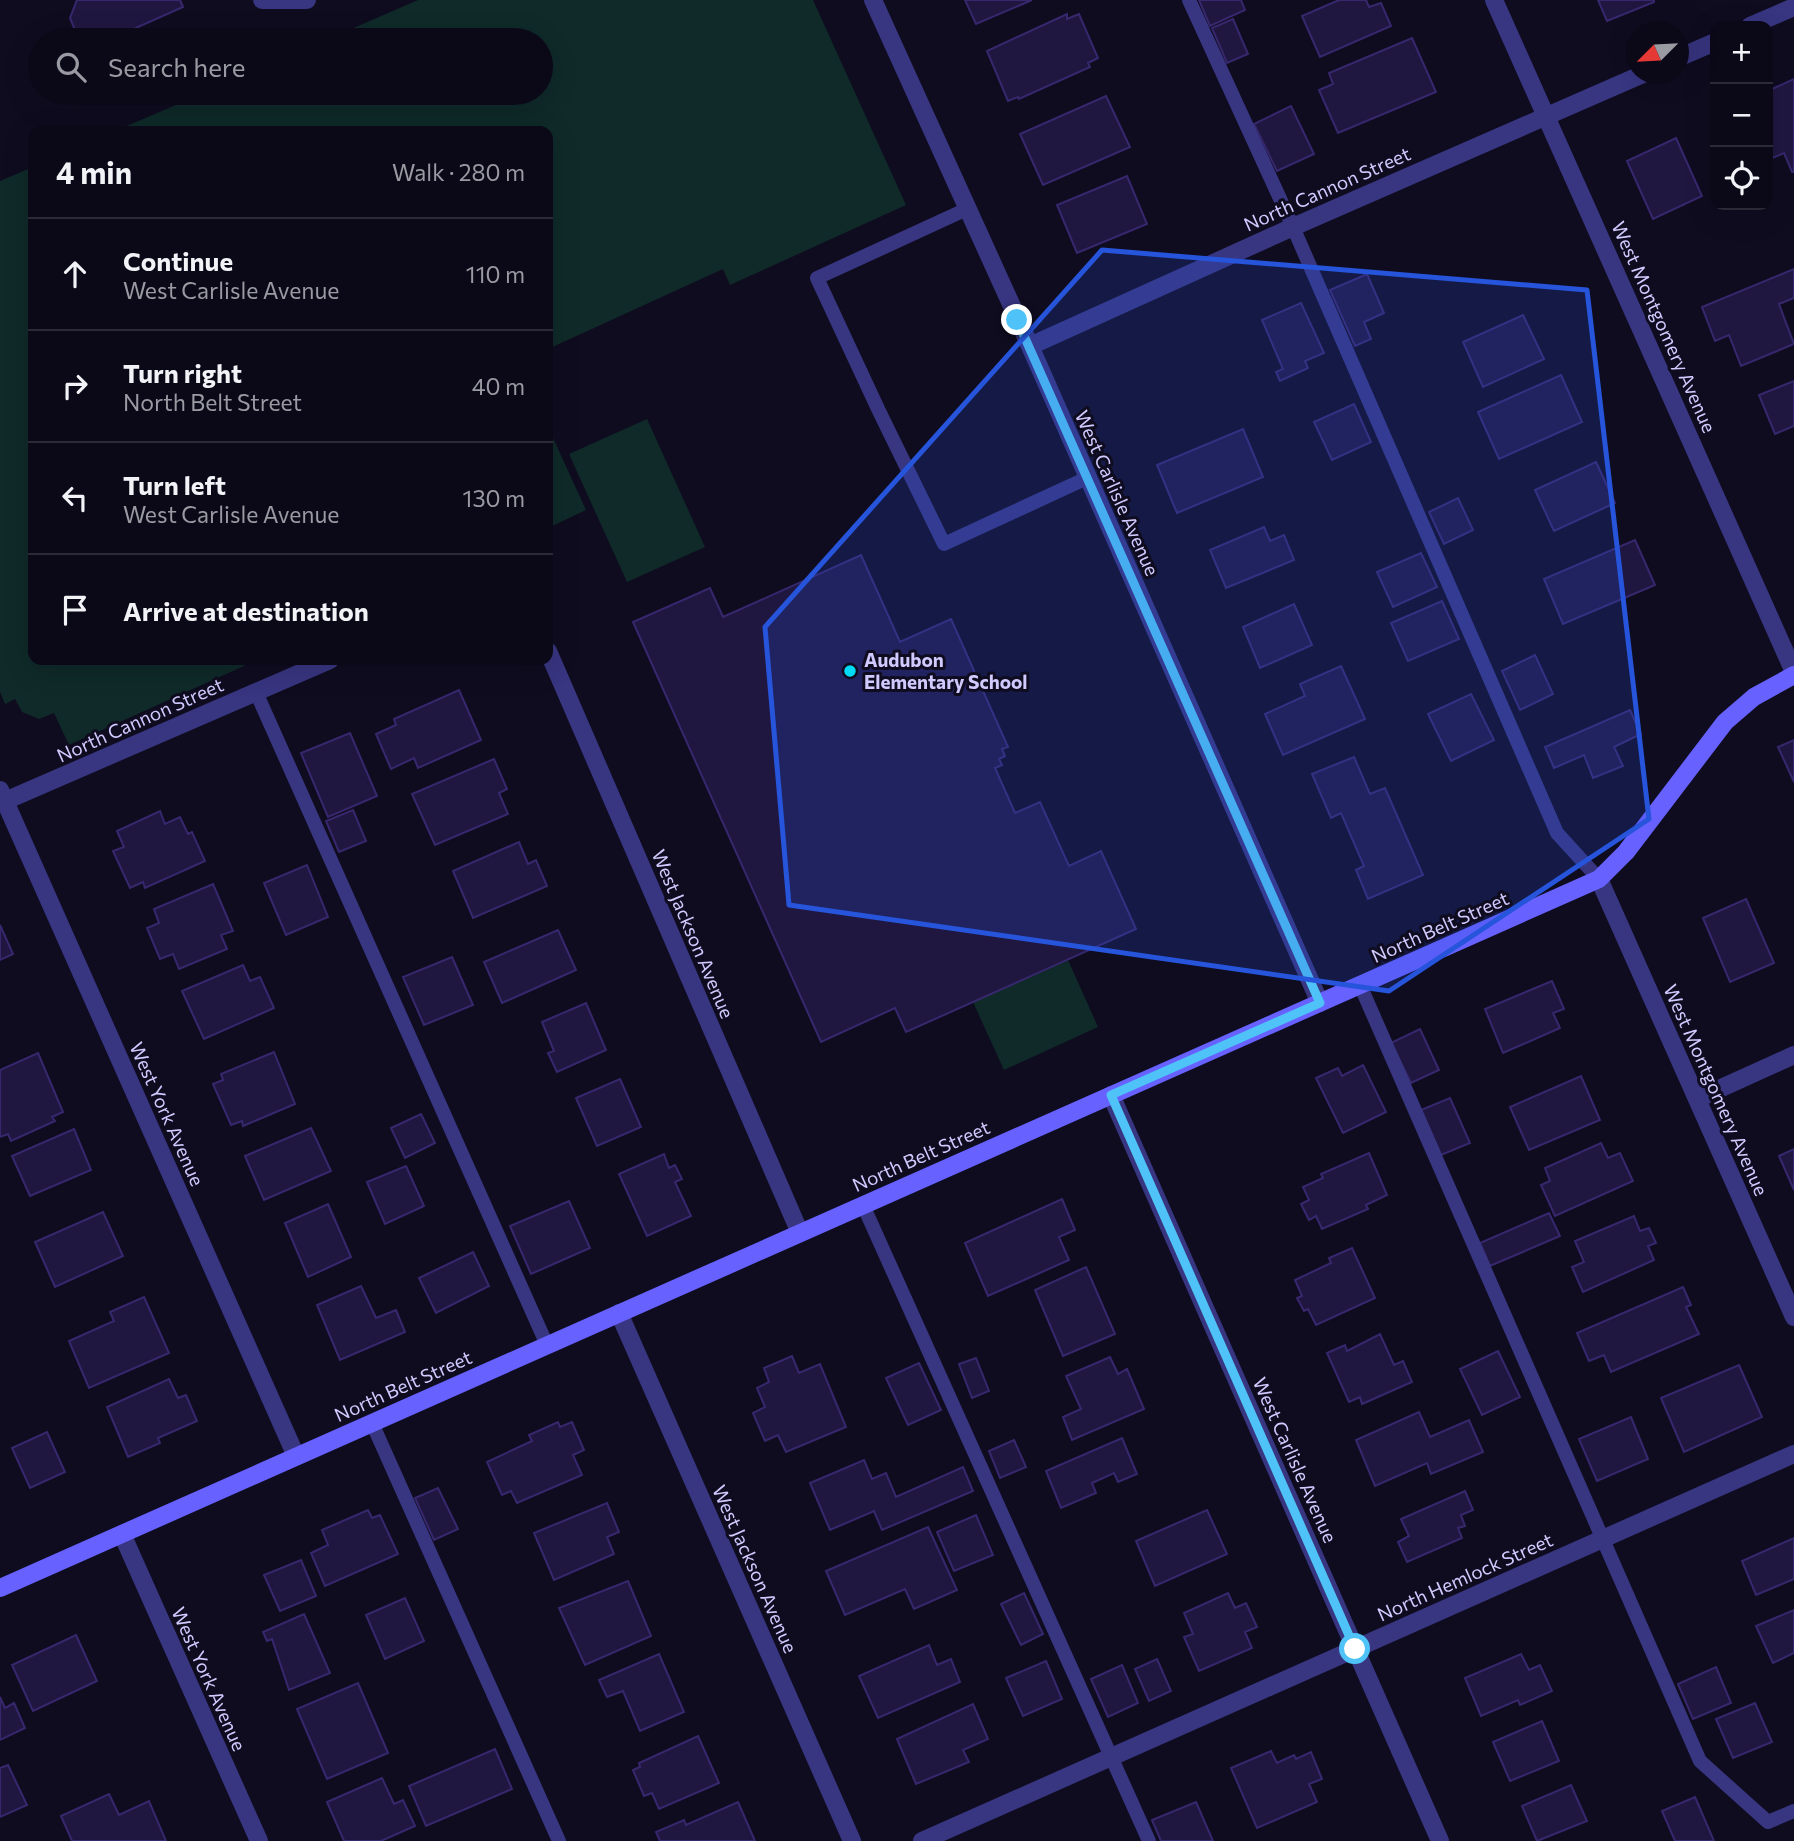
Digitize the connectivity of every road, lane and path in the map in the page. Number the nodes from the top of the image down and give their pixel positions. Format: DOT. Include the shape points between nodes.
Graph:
graph roads {
  1 [pos="307,0"];
  2 [pos="873,0"];
  3 [pos="1189,0"];
  4 [pos="1494,0"];
  5 [pos="263,1"];
  6 [pos="1794,7"];
  7 [pos="1762,21"];
  8 [pos="1710,44"];
  9 [pos="1689,53"];
  10 [pos="1626,81"];
  11 [pos="1547,116"];
  12 [pos="967,209"];
  13 [pos="1293,227"];
  14 [pos="1030,346"];
  15 [pos="1087,478"];
  16 [pos="553,663"];
  17 [pos="318,665"];
  18 [pos="1794,674"];
  19 [pos="256,692"];
  20 [pos="3,796"];
  21 [pos="1599,879"];
  22 [pos="1360,985"];
  23 [pos="1320,1003"];
  24 [pos="1794,1055"];
  25 [pos="1111,1095"];
  26 [pos="1697,1098"];
  27 [pos="863,1205"];
  28 [pos="800,1233"];
  29 [pos="619,1313"];
  30 [pos="1794,1317"];
  31 [pos="547,1345"];
  32 [pos="372,1423"];
  33 [pos="1794,1454"];
  34 [pos="296,1457"];
  35 [pos="122,1534"];
  36 [pos="1601,1539"];
  37 [pos="0,1588"];
  38 [pos="1355,1649"];
  39 [pos="1112,1757"];
  40 [pos="1794,1811"];
  41 [pos="259,1841"];
  42 [pos="559,1841"];
  43 [pos="852,1841"];
  44 [pos="922,1841"];
  45 [pos="1149,1841"];
  46 [pos="1440,1841"];
  1 -- 5 [label="street"];
  2 -- 12 [label="street, West Carlisle Avenue"];
  3 -- 13 [label="lane"];
  4 -- 11 [label="street, West Montgomery Avenue"];
  6 -- 7 [label="street"];
  8 -- 9 [label="street"];
  10 -- 11 [label="street, North Cannon Street"];
  11 -- 13 [label="street, North Cannon Street"];
  11 -- 18 [label="street, West Montgomery Avenue"];
  12 -- 14 [label="street, West Carlisle Avenue"];
  12 -- 15 [label="lane" via="817,278 944,544"];
  13 -- 14 [label="street, North Cannon Street"];
  13 -- 21 [label="lane" via="1557,833"];
  14 -- 15 [label="street, West Carlisle Avenue"];
  15 -- 23 [label="street, West Carlisle Avenue"];
  16 -- 28 [label="street, West Jackson Avenue"];
  17 -- 19 [label="street, North Cannon Street"];
  18 -- 21 [label="street, North Belt Street" via="1754,697 1725,722 1626,852"];
  19 -- 20 [label="street, North Cannon Street"];
  19 -- 31 [label="lane"];
  20 -- 34 [label="street, West York Avenue"];
  21 -- 22 [label="street, North Belt Street"];
  21 -- 26 [label="street, West Montgomery Avenue"];
  22 -- 23 [label="street, North Belt Street"];
  22 -- 36 [label="lane"];
  23 -- 25 [label="street, North Belt Street"];
  24 -- 26 [label="street"];
  25 -- 27 [label="street, North Belt Street"];
  25 -- 38 [label="street, West Carlisle Avenue"];
  26 -- 30 [label="street, West Montgomery Avenue"];
  27 -- 28 [label="street, North Belt Street"];
  27 -- 39 [label="lane"];
  28 -- 29 [label="street, North Belt Street"];
  29 -- 31 [label="street, North Belt Street"];
  29 -- 43 [label="street, West Jackson Avenue"];
  31 -- 32 [label="street, North Belt Street"];
  32 -- 34 [label="street, North Belt Street"];
  32 -- 42 [label="lane"];
  33 -- 36 [label="street, North Hemlock Street"];
  34 -- 35 [label="street, North Belt Street"];
  35 -- 37 [label="street, North Belt Street"];
  35 -- 41 [label="street, West York Avenue"];
  36 -- 38 [label="street, North Hemlock Street"];
  36 -- 40 [label="lane" via="1699,1761 1768,1822"];
  38 -- 39 [label="street, North Hemlock Street"];
  38 -- 46 [label="street, West Carlisle Avenue"];
  39 -- 44 [label="street, North Hemlock Street"];
  39 -- 45 [label="lane"];
}
